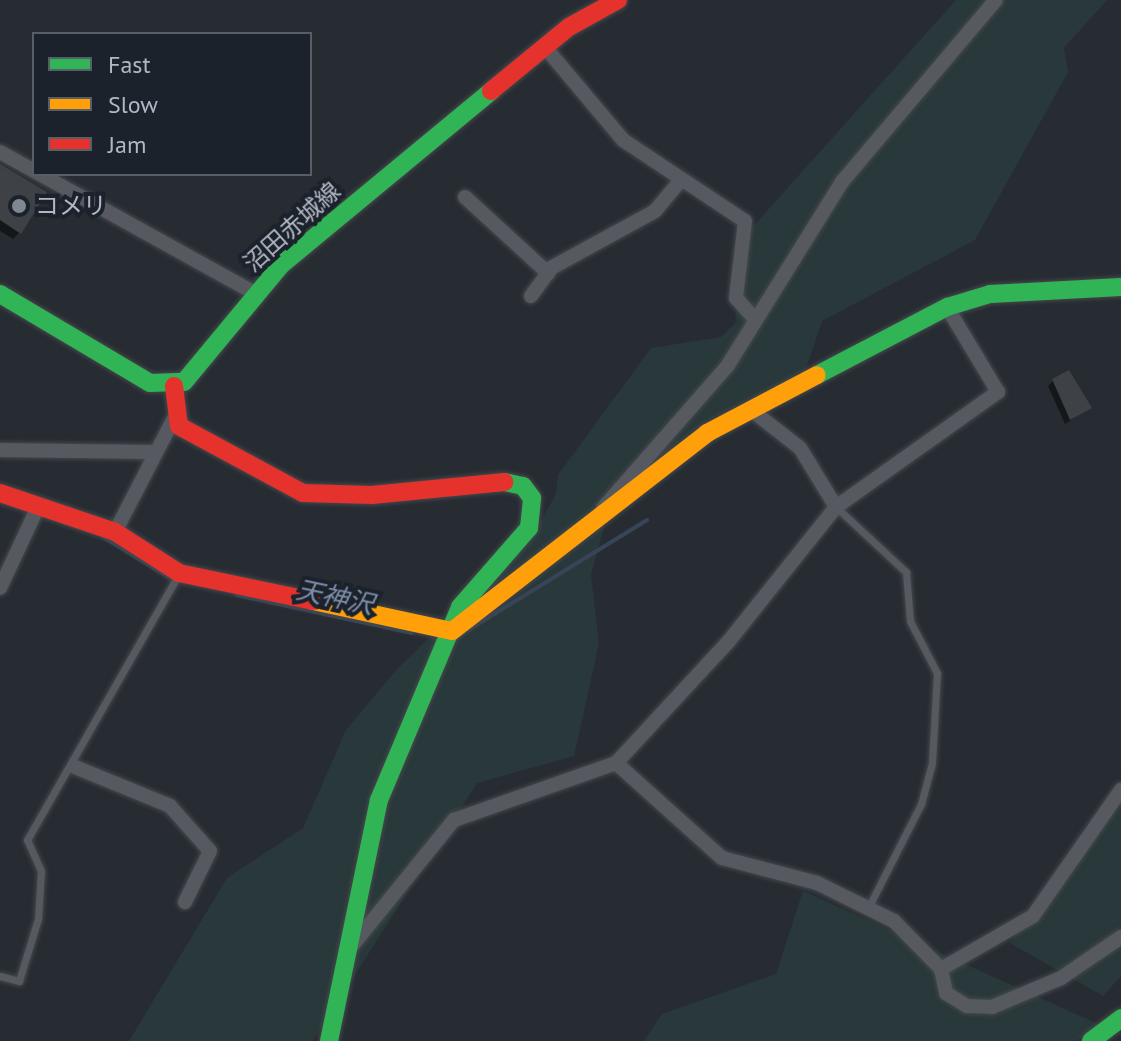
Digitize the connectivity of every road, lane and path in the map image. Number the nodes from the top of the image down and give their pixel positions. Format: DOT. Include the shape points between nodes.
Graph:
graph roads {
  1 [pos="996,0"];
  2 [pos="609,2"];
  3 [pos="545,47"];
  4 [pos="0,152"];
  5 [pos="32,170"];
  6 [pos="43,176"];
  7 [pos="680,181"];
  8 [pos="465,197"];
  9 [pos="548,273"];
  10 [pos="1121,287"];
  11 [pos="254,293"];
  12 [pos="0,294"];
  13 [pos="531,296"];
  14 [pos="947,307"];
  15 [pos="753,317"];
  16 [pos="174,386"];
  17 [pos="750,409"];
  18 [pos="174,418"];
  19 [pos="0,450"];
  20 [pos="151,452"];
  21 [pos="0,493"];
  22 [pos="836,507"];
  23 [pos="603,508"];
  24 [pos="37,511"];
  25 [pos="115,532"];
  26 [pos="179,573"];
  27 [pos="0,588"];
  28 [pos="452,631"];
  29 [pos="616,763"];
  30 [pos="75,767"];
  31 [pos="1121,790"];
  32 [pos="185,902"];
  33 [pos="866,911"];
  34 [pos="1121,937"];
  35 [pos="344,957"];
  36 [pos="941,969"];
  37 [pos="0,976"];
  38 [pos="1121,1018"];
  39 [pos="329,1041"];
  40 [pos="1091,1041"];
  1 -- 15 [label="street" via="842,182"];
  2 -- 3 [label="main road, 沼田赤城線"];
  3 -- 7 [label="street" via="623,140"];
  3 -- 11 [label="main road, 沼田赤城線"];
  4 -- 5 [label="street"];
  6 -- 11 [label="street"];
  7 -- 9 [label="street" via="655,211"];
  7 -- 15 [label="street" via="745,221 736,298"];
  8 -- 9 [label="street"];
  9 -- 13 [label="street"];
  10 -- 14 [label="main road" via="990,294"];
  11 -- 16 [label="main road, 沼田赤城線" via="193,374"];
  12 -- 16 [label="main road" via="139,377"];
  14 -- 17 [label="main road"];
  14 -- 22 [label="street" via="998,392"];
  15 -- 23 [label="street" via="728,365"];
  16 -- 18 [label="main road"];
  17 -- 22 [label="street" via="800,448"];
  17 -- 23 [label="main road"];
  18 -- 20 [label="street"];
  18 -- 28 [label="main road" via="187,433 303,493 358,496 487,478 523,486 532,498 529,528 468,596"];
  19 -- 20 [label="street"];
  20 -- 25 [label="street"];
  21 -- 24 [label="main road"];
  22 -- 29 [label="street" via="729,641"];
  22 -- 33 [label="lane" via="906,572 910,621 937,673 932,763 921,804"];
  23 -- 28 [label="main road" via="473,622"];
  24 -- 25 [label="main road"];
  24 -- 27 [label="street"];
  25 -- 26 [label="main road"];
  26 -- 28 [label="main road"];
  26 -- 30 [label="lane"];
  28 -- 35 [label="main road" via="379,800"];
  29 -- 33 [label="street" via="722,858 817,883"];
  29 -- 35 [label="street" via="454,820"];
  30 -- 32 [label="street" via="170,806 210,851"];
  30 -- 37 [label="lane" via="27,840 41,871 38,919 19,981"];
  31 -- 36 [label="street" via="1033,916"];
  33 -- 36 [label="street" via="894,921"];
  34 -- 36 [label="street" via="1061,978 992,1007 967,1006 946,993"];
  35 -- 39 [label="main road"];
  38 -- 40 [label="main road"];
}
